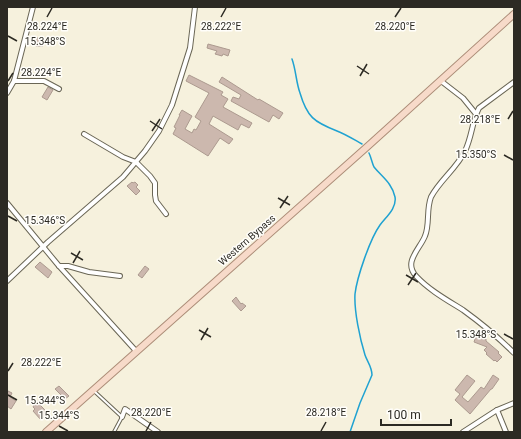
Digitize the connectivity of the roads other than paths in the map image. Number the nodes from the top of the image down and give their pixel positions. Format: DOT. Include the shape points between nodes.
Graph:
graph roads {
  1 [pos="33,7"];
  2 [pos="195,7"];
  3 [pos="514,14"];
  4 [pos="14,81"];
  5 [pos="441,81"];
  6 [pos="514,82"];
  7 [pos="59,89"];
  8 [pos="7,93"];
  9 [pos="476,114"];
  10 [pos="84,134"];
  11 [pos="136,162"];
  12 [pos="7,204"];
  13 [pos="166,214"];
  14 [pos="44,246"];
  15 [pos="59,266"];
  16 [pos="120,276"];
  17 [pos="7,281"];
  18 [pos="136,351"];
  19 [pos="514,353"];
  20 [pos="94,390"];
  21 [pos="514,403"];
  22 [pos="497,410"];
  23 [pos="122,417"];
  24 [pos="46,432"];
  25 [pos="114,432"];
  26 [pos="158,432"];
  27 [pos="463,432"];
  28 [pos="506,432"];
  1 -- 4 [label="street"];
  2 -- 11 [label="street" via="190,48 172,105 159,130"];
  3 -- 5 [label="main road, Western Bypass"];
  4 -- 7 [label="street" via="44,81"];
  4 -- 8 [label="street"];
  5 -- 9 [label="street" via="463,98"];
  5 -- 18 [label="main road, Western Bypass"];
  6 -- 9 [label="street" via="487,101"];
  9 -- 19 [label="street" via="466,151 432,197 428,208 425,237 413,257 412,271 428,287 490,330"];
  10 -- 11 [label="street"];
  11 -- 13 [label="street" via="155,184 156,201"];
  11 -- 14 [label="street" via="123,177"];
  12 -- 14 [label="street"];
  14 -- 15 [label="street"];
  14 -- 17 [label="street"];
  15 -- 16 [label="street"];
  15 -- 18 [label="street"];
  18 -- 20 [label="main road, Western Bypass"];
  20 -- 23 [label="lane"];
  20 -- 24 [label="main road, Western Bypass"];
  21 -- 22 [label="street"];
  22 -- 27 [label="street"];
  22 -- 28 [label="street"];
  23 -- 25 [label="lane"];
  23 -- 26 [label="street" via="125,409"];
}
